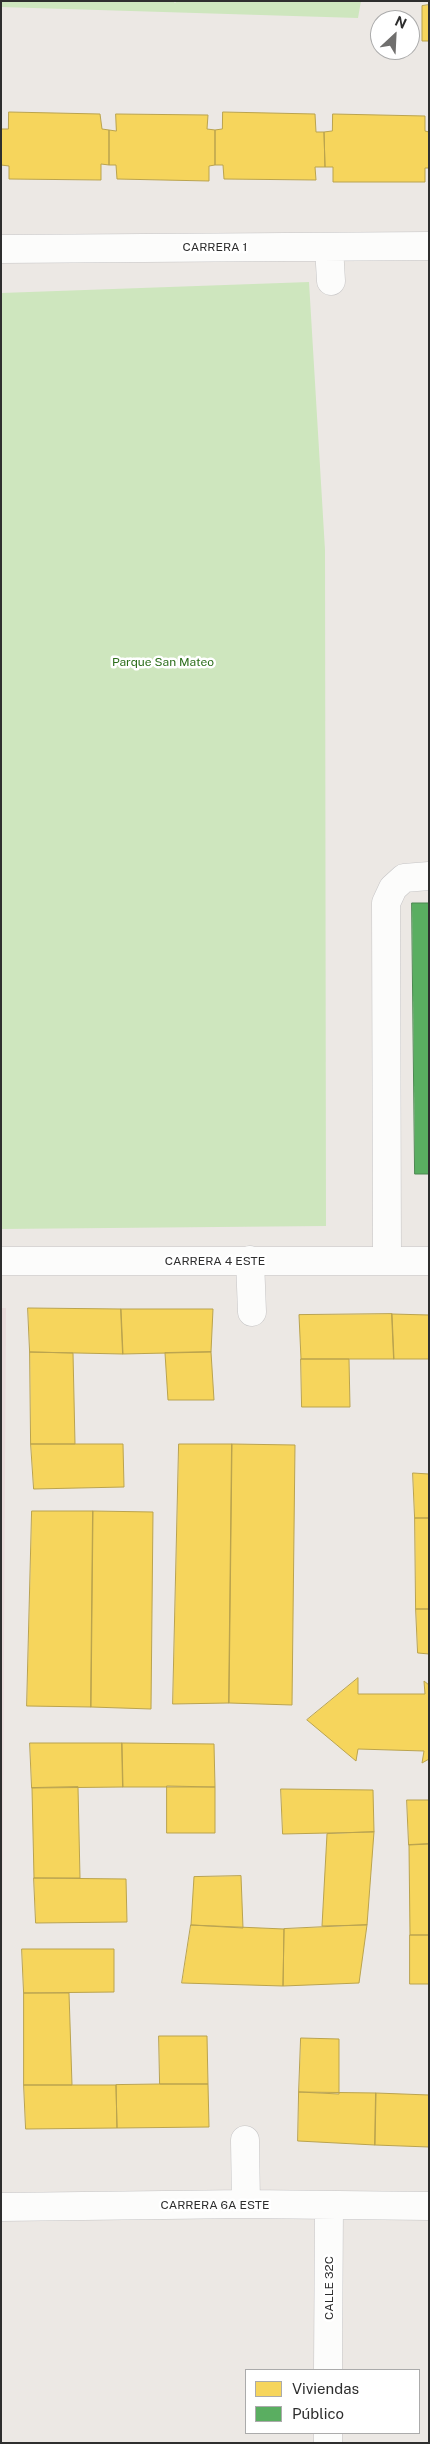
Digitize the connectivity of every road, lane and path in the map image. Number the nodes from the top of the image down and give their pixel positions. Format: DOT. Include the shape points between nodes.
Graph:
graph roads {
  1 [pos="329,246"];
  2 [pos="429,246"];
  3 [pos="1,249"];
  4 [pos="331,281"];
  5 [pos="429,876"];
  6 [pos="250,1260"];
  7 [pos="1,1261"];
  8 [pos="387,1261"];
  9 [pos="429,1261"];
  10 [pos="252,1312"];
  11 [pos="245,2140"];
  12 [pos="246,2204"];
  13 [pos="329,2205"];
  14 [pos="1,2206"];
  15 [pos="429,2206"];
  16 [pos="328,2369"];
  1 -- 2 [label="street, CARRERA 1"];
  1 -- 3 [label="street, CARRERA 1"];
  1 -- 4 [label="street"];
  5 -- 8 [label="street" via="404,878 386,903"];
  6 -- 7 [label="street, CARRERA 4 ESTE"];
  6 -- 8 [label="street, CARRERA 4 ESTE"];
  6 -- 10 [label="street"];
  8 -- 9 [label="street, CARRERA 4 ESTE"];
  11 -- 12 [label="street"];
  12 -- 13 [label="street, CARRERA 6A ESTE"];
  12 -- 14 [label="street, CARRERA 6A ESTE"];
  13 -- 15 [label="street, CARRERA 6A ESTE"];
  13 -- 16 [label="street, CALLE 32C"];
}
